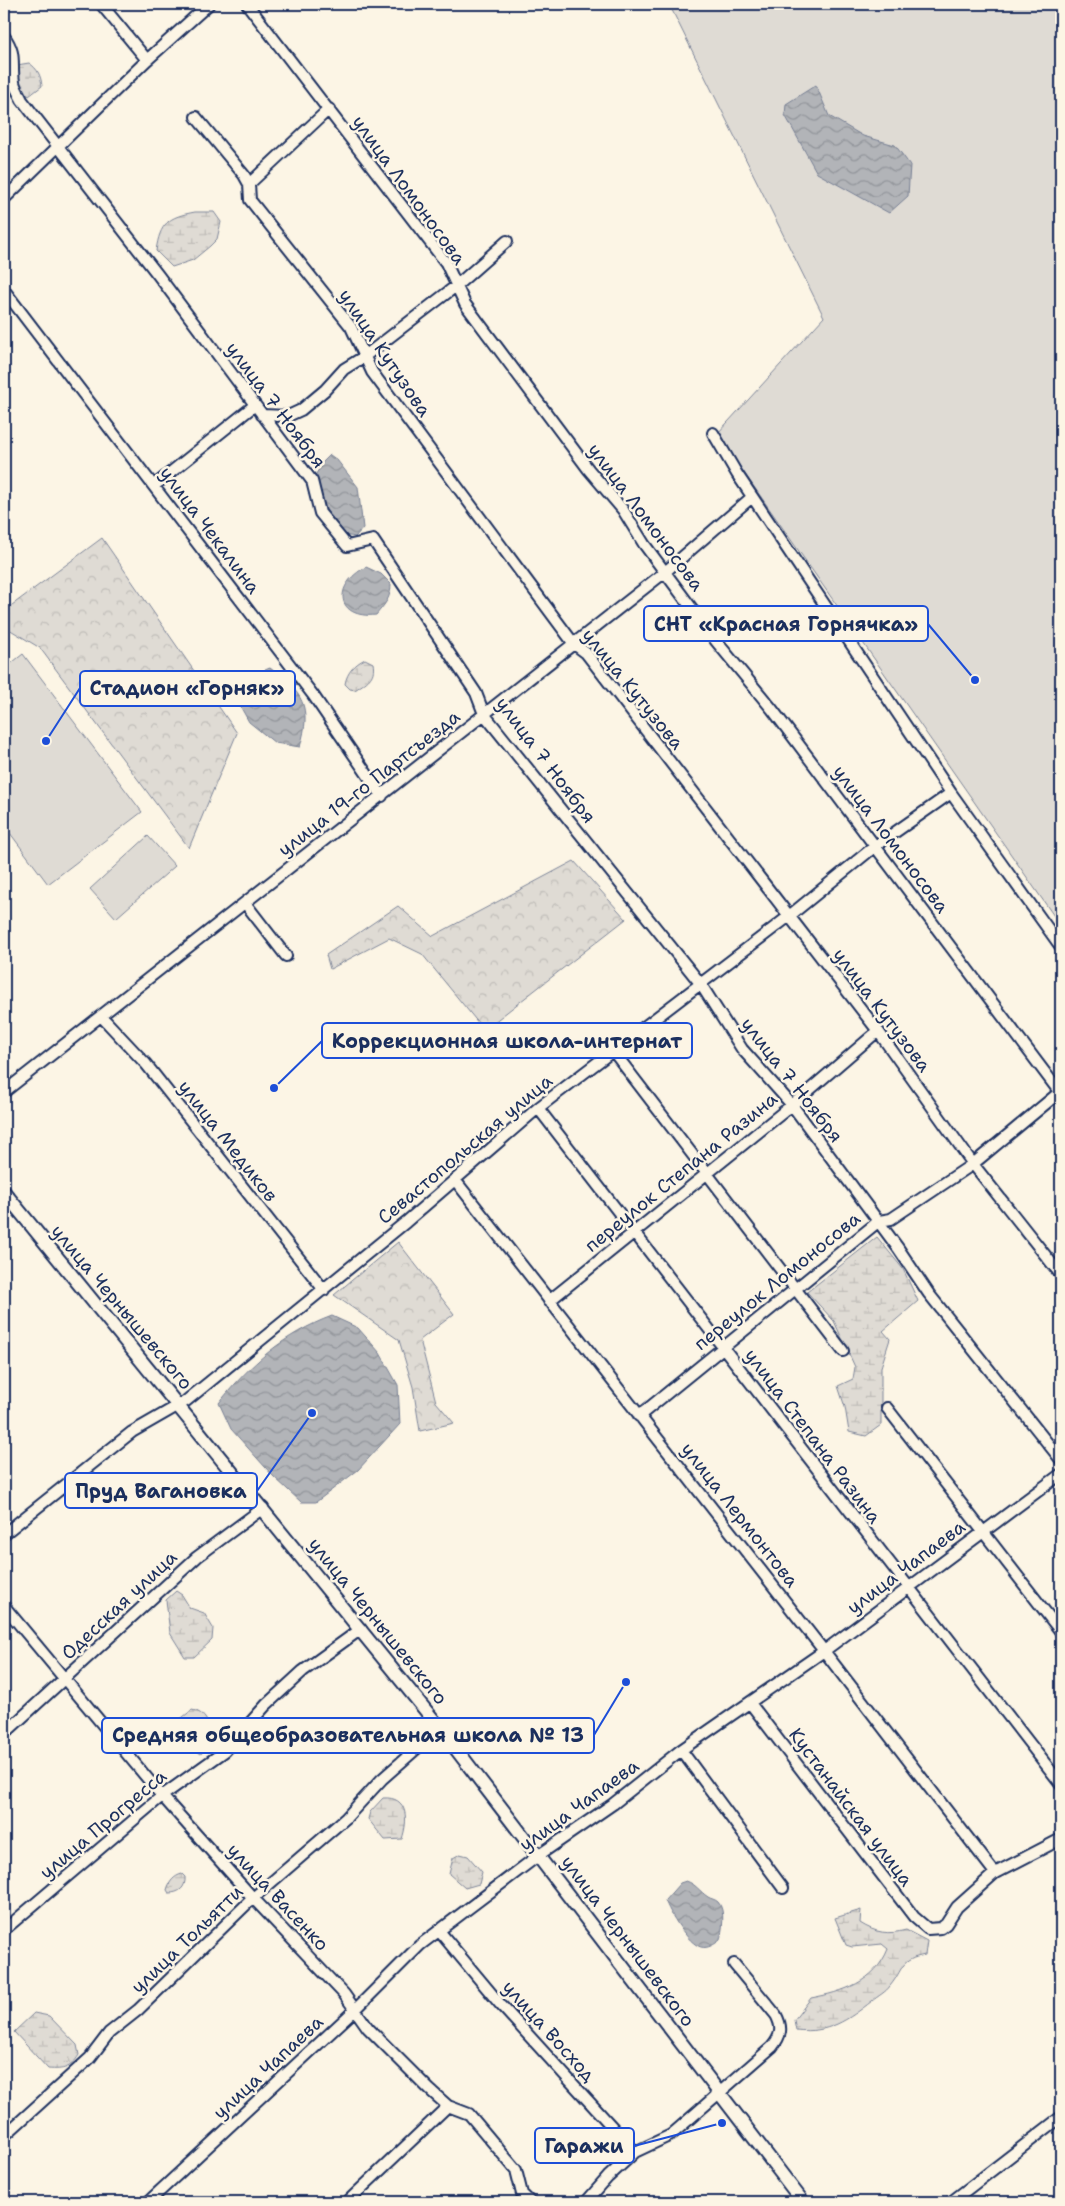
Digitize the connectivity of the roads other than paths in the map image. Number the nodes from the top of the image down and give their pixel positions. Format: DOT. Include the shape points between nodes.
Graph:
graph roads {
  1 [pos="101,4"];
  2 [pos="209,4"];
  3 [pos="247,4"];
  4 [pos="4,36"];
  5 [pos="147,60"];
  6 [pos="329,109"];
  7 [pos="196,117"];
  8 [pos="60,146"];
  9 [pos="249,184"];
  10 [pos="4,199"];
  11 [pos="507,242"];
  12 [pos="456,286"];
  13 [pos="4,290"];
  14 [pos="365,356"];
  15 [pos="254,405"];
  16 [pos="262,415"];
  17 [pos="712,433"];
  18 [pos="154,486"];
  19 [pos="752,497"];
  20 [pos="665,572"];
  21 [pos="574,644"];
  22 [pos="484,714"];
  23 [pos="951,793"];
  24 [pos="382,796"];
  25 [pos="874,848"];
  26 [pos="244,903"];
  27 [pos="788,917"];
  28 [pos="1061,947"];
  29 [pos="286,956"];
  30 [pos="700,983"];
  31 [pos="101,1016"];
  32 [pos="878,1032"];
  33 [pos="613,1050"];
  34 [pos="4,1092"];
  35 [pos="1061,1093"];
  36 [pos="792,1105"];
  37 [pos="538,1108"];
  38 [pos="973,1164"];
  39 [pos="708,1173"];
  40 [pos="455,1180"];
  41 [pos="4,1192"];
  42 [pos="878,1221"];
  43 [pos="634,1233"];
  44 [pos="1061,1275"];
  45 [pos="796,1289"];
  46 [pos="324,1290"];
  47 [pos="549,1301"];
  48 [pos="723,1347"];
  49 [pos="843,1351"];
  50 [pos="180,1406"];
  51 [pos="887,1408"];
  52 [pos="639,1416"];
  53 [pos="1061,1460"];
  54 [pos="1061,1474"];
  55 [pos="263,1508"];
  56 [pos="983,1532"];
  57 [pos="4,1534"];
  58 [pos="908,1588"];
  59 [pos="4,1606"];
  60 [pos="361,1629"];
  61 [pos="1061,1632"];
  62 [pos="824,1651"];
  63 [pos="66,1678"];
  64 [pos="750,1703"];
  65 [pos="440,1728"];
  66 [pos="4,1734"];
  67 [pos="680,1750"];
  68 [pos="1061,1784"];
  69 [pos="162,1796"];
  70 [pos="1061,1839"];
  71 [pos="539,1855"];
  72 [pos="995,1873"];
  73 [pos="783,1888"];
  74 [pos="253,1898"];
  75 [pos="4,1930"];
  76 [pos="440,1932"];
  77 [pos="734,1964"];
  78 [pos="356,2009"];
  79 [pos="719,2093"];
  80 [pos="448,2106"];
  81 [pos="1061,2117"];
  82 [pos="4,2136"];
  83 [pos="636,2152"];
  84 [pos="148,2202"];
  85 [pos="347,2202"];
  86 [pos="530,2202"];
  87 [pos="586,2202"];
  88 [pos="803,2202"];
  89 [pos="951,2202"];
  1 -- 5 [label="street"];
  2 -- 5 [label="street"];
  3 -- 6 [label="street, улица Ломоносова"];
  4 -- 8 [label="street, улица 7 Ноября" via="11,45 14,84 22,100"];
  5 -- 8 [label="street"];
  6 -- 9 [label="street"];
  6 -- 12 [label="street, улица Ломоносова" via="446,263"];
  7 -- 9 [label="street, улица Кутузова"];
  8 -- 10 [label="street"];
  8 -- 15 [label="street, улица 7 Ноября"];
  9 -- 14 [label="street, улица Кутузова" via="250,200 351,327"];
  11 -- 12 [label="street"];
  12 -- 14 [label="street"];
  12 -- 20 [label="street, улица Ломоносова" via="465,304 589,470 623,510"];
  13 -- 18 [label="street, улица Чекалина"];
  14 -- 16 [label="street" via="344,369 301,410 288,416"];
  14 -- 21 [label="street, улица Кутузова" via="372,372"];
  15 -- 16 [label="street, улица 7 Ноября"];
  15 -- 18 [label="street"];
  16 -- 22 [label="street, улица 7 Ноября" via="312,481 320,513 347,546 372,540 476,693"];
  17 -- 19 [label="street"];
  18 -- 24 [label="street, улица Чекалина" via="313,695"];
  19 -- 20 [label="street, улица 19-го Партсъезда"];
  19 -- 23 [label="street"];
  20 -- 21 [label="street, улица 19-го Партсъезда"];
  20 -- 25 [label="street, улица Ломоносова" via="772,709"];
  21 -- 22 [label="street, улица 19-го Партсъезда"];
  21 -- 27 [label="street, улица Кутузова" via="586,653"];
  22 -- 24 [label="street, улица 19-го Партсъезда"];
  22 -- 30 [label="street, улица 7 Ноября"];
  23 -- 25 [label="street, Севастопольская улица"];
  23 -- 28 [label="street"];
  24 -- 26 [label="street, улица 19-го Партсъезда"];
  25 -- 27 [label="street, Севастопольская улица"];
  25 -- 35 [label="street, улица Ломоносова"];
  26 -- 29 [label="street"];
  26 -- 31 [label="street, улица 19-го Партсъезда"];
  27 -- 30 [label="street, Севастопольская улица"];
  27 -- 32 [label="street, улица Кутузова"];
  30 -- 33 [label="street, Севастопольская улица"];
  30 -- 36 [label="street, улица 7 Ноября" via="742,1049"];
  31 -- 34 [label="street, улица 19-го Партсъезда"];
  31 -- 46 [label="street, улица Медиков" via="146,1064"];
  32 -- 36 [label="street, переулок Степана Разина"];
  32 -- 38 [label="street, улица Кутузова"];
  33 -- 37 [label="street, Севастопольская улица"];
  33 -- 39 [label="street"];
  35 -- 38 [label="street, переулок Ломоносова"];
  36 -- 39 [label="street, переулок Степана Разина"];
  36 -- 42 [label="street, улица 7 Ноября"];
  37 -- 40 [label="street, Севастопольская улица"];
  37 -- 43 [label="street, улица Степана Разина"];
  38 -- 42 [label="street, переулок Ломоносова" via="891,1220"];
  38 -- 44 [label="street, улица Кутузова"];
  39 -- 43 [label="street, переулок Степана Разина"];
  39 -- 45 [label="street"];
  40 -- 46 [label="street, Севастопольская улица"];
  40 -- 47 [label="street, улица Лермонтова"];
  41 -- 50 [label="street, улица Чернышевского"];
  42 -- 45 [label="street, переулок Ломоносова"];
  42 -- 53 [label="street, улица 7 Ноября" via="929,1294"];
  43 -- 47 [label="street, переулок Степана Разина"];
  43 -- 48 [label="street, улица Степана Разина"];
  45 -- 48 [label="street, переулок Ломоносова"];
  45 -- 49 [label="street"];
  46 -- 50 [label="street, Севастопольская улица"];
  47 -- 52 [label="street, улица Лермонтова"];
  48 -- 52 [label="street, переулок Ломоносова"];
  48 -- 58 [label="street, улица Степана Разина"];
  50 -- 55 [label="street, улица Чернышевского"];
  50 -- 57 [label="street, Севастопольская улица" via="132,1432"];
  51 -- 56 [label="street"];
  52 -- 62 [label="street, улица Лермонтова"];
  54 -- 56 [label="street, улица Чапаева"];
  55 -- 60 [label="street, улица Чернышевского"];
  55 -- 63 [label="street, Одесская улица" via="197,1558"];
  56 -- 58 [label="street, улица Чапаева"];
  56 -- 61 [label="street"];
  58 -- 62 [label="street, улица Чапаева"];
  58 -- 68 [label="street, улица Степана Разина"];
  59 -- 63 [label="street, улица Васенко"];
  60 -- 65 [label="street, улица Чернышевского"];
  60 -- 69 [label="street, улица Прогресса" via="296,1678 266,1705 225,1751"];
  62 -- 64 [label="street, улица Чапаева"];
  62 -- 72 [label="street, улица Лермонтова"];
  63 -- 66 [label="street, Одесская улица"];
  63 -- 69 [label="street, улица Васенко"];
  64 -- 67 [label="street, улица Чапаева"];
  64 -- 72 [label="street, Кустанайская улица" via="914,1917 928,1929 936,1930 946,1924 957,1907"];
  65 -- 71 [label="street, улица Чернышевского"];
  65 -- 74 [label="street, улица Тольятти" via="382,1780 346,1818"];
  67 -- 71 [label="street, улица Чапаева" via="613,1804"];
  67 -- 73 [label="street"];
  69 -- 74 [label="street, улица Васенко"];
  69 -- 75 [label="street, улица Прогресса"];
  70 -- 72 [label="street"];
  71 -- 76 [label="street, улица Чапаева"];
  71 -- 79 [label="street, улица Чернышевского"];
  74 -- 78 [label="street, улица Васенко"];
  74 -- 82 [label="street, улица Тольятти" via="138,2010 109,2033 90,2058"];
  76 -- 78 [label="street, улица Чапаева" via="420,1945"];
  76 -- 83 [label="street, улица Восход" via="500,2004"];
  77 -- 79 [label="street" via="776,2015 781,2033 772,2047"];
  78 -- 80 [label="street, улица Васенко" via="368,2028"];
  78 -- 84 [label="street, улица Чапаева"];
  79 -- 83 [label="street" via="671,2135"];
  79 -- 88 [label="street, улица Чернышевского"];
  80 -- 85 [label="street"];
  80 -- 86 [label="street, улица Васенко" via="469,2114 516,2170 522,2194"];
  81 -- 89 [label="street"];
  83 -- 87 [label="street"];
}
